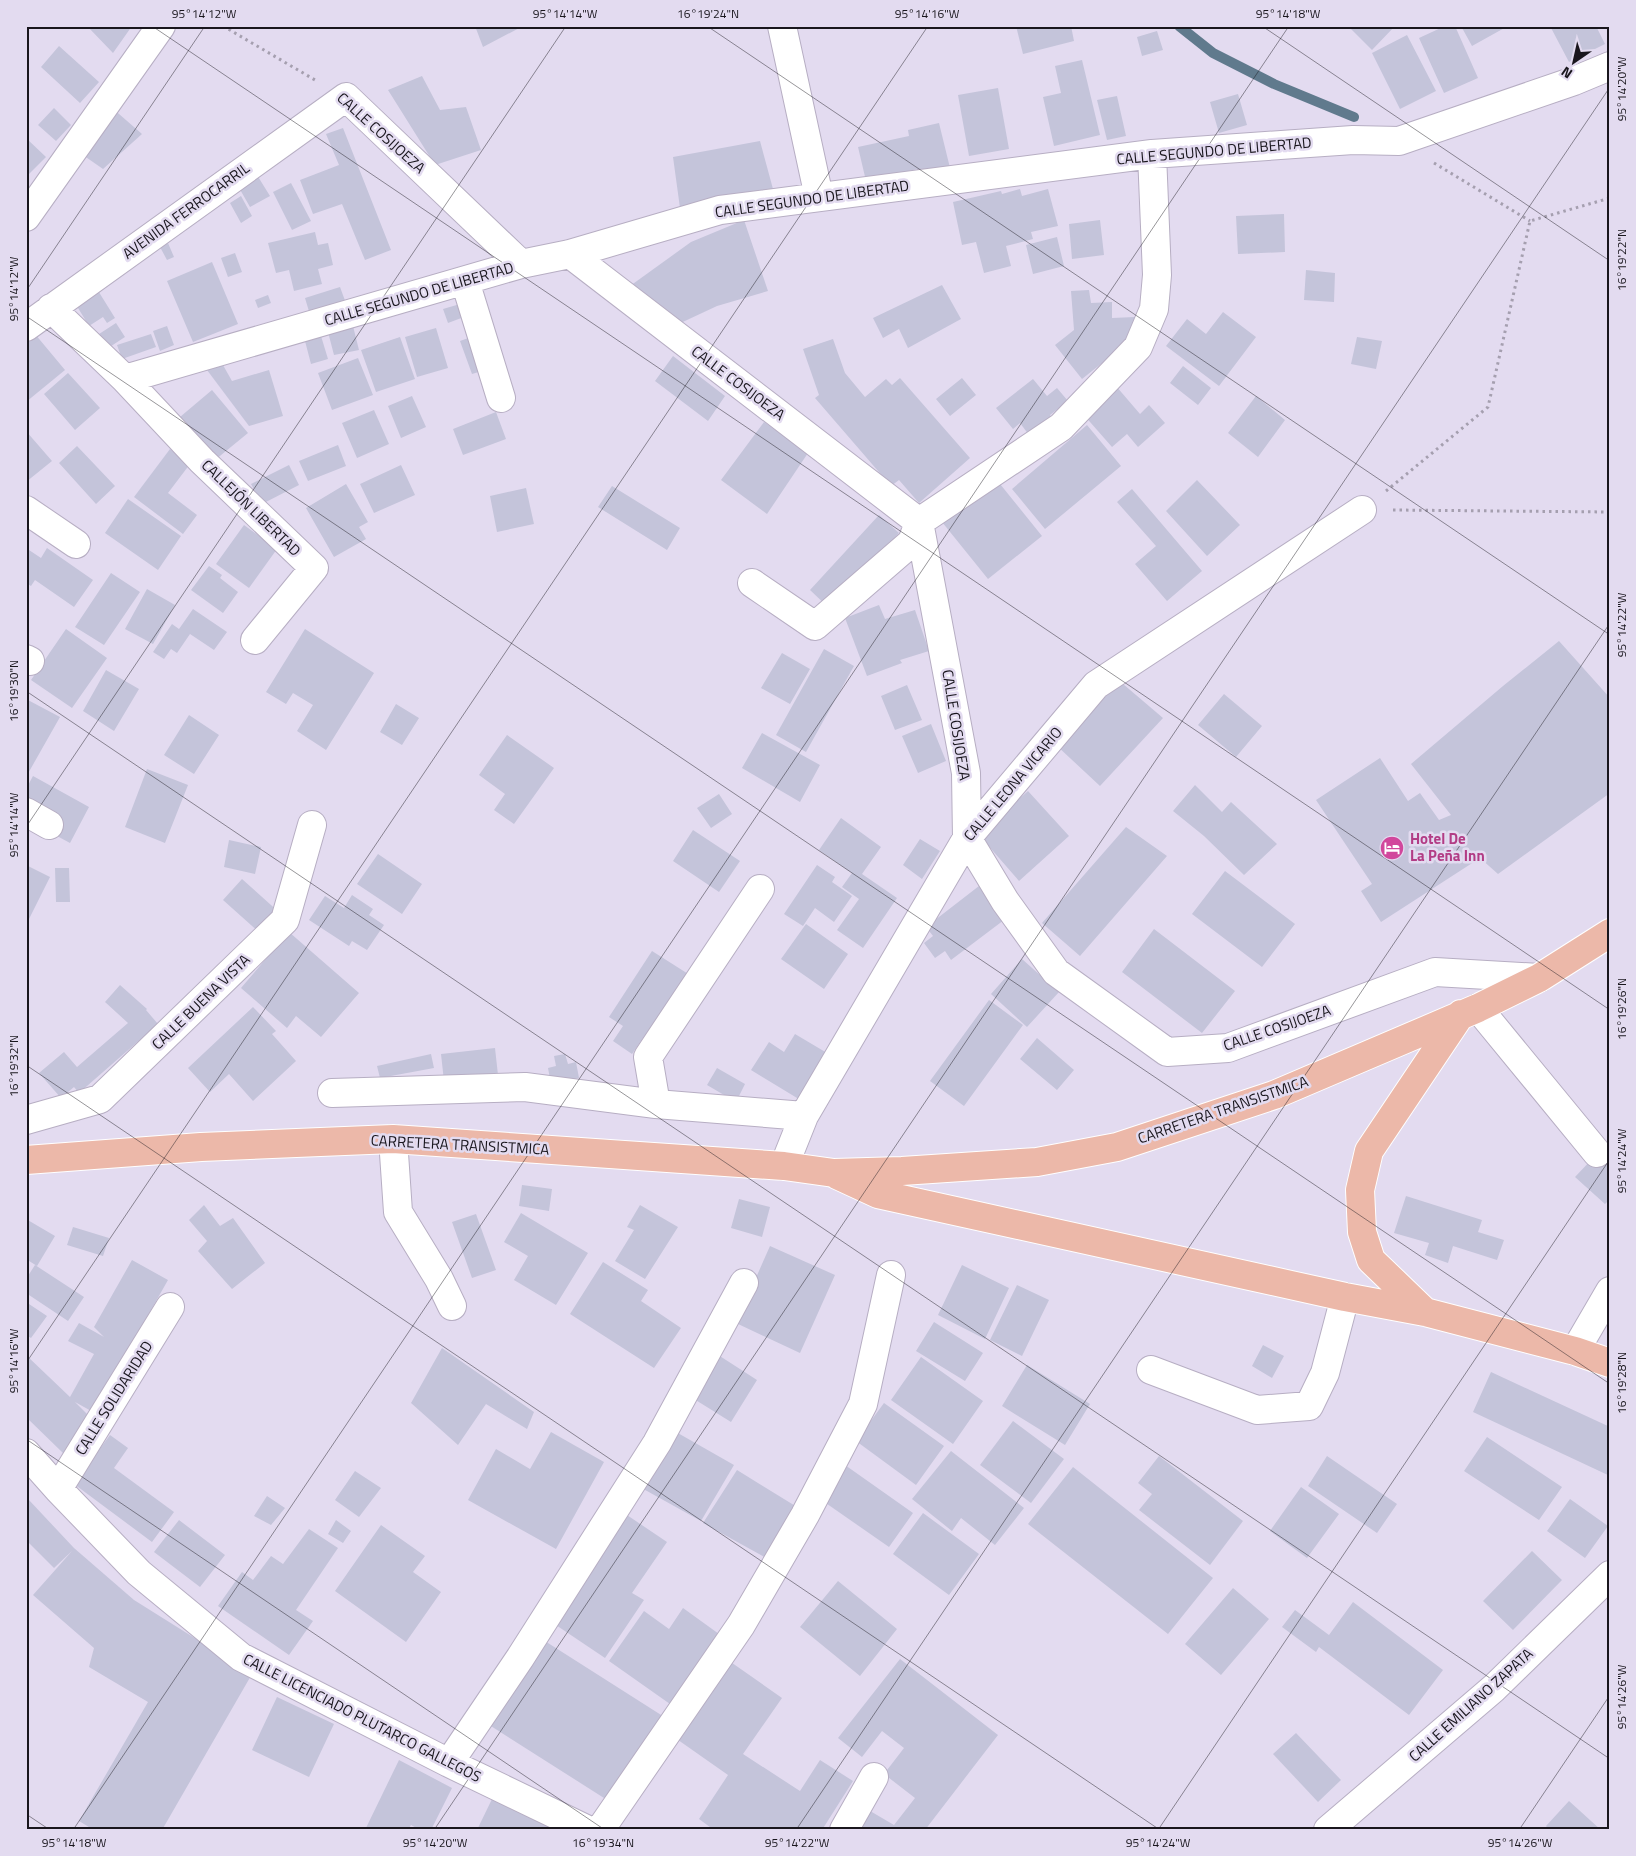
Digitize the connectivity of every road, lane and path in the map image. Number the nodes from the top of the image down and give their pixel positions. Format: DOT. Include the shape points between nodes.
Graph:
graph roads {
  1 [pos="161,26"];
  2 [pos="223,26"];
  3 [pos="782,26"];
  4 [pos="1610,66"];
  5 [pos="346,97"];
  6 [pos="1399,142"];
  7 [pos="1152,154"];
  8 [pos="819,197"];
  9 [pos="1610,198"];
  10 [pos="26,217"];
  11 [pos="1530,221"];
  12 [pos="570,254"];
  13 [pos="521,264"];
  14 [pos="465,280"];
  15 [pos="51,308"];
  16 [pos="26,327"];
  17 [pos="125,379"];
  18 [pos="501,398"];
  19 [pos="26,510"];
  20 [pos="1362,510"];
  21 [pos="1610,512"];
  22 [pos="920,522"];
  23 [pos="76,544"];
  24 [pos="752,583"];
  25 [pos="255,640"];
  26 [pos="312,825"];
  27 [pos="966,838"];
  28 [pos="760,889"];
  29 [pos="1608,939"];
  30 [pos="1539,978"];
  31 [pos="1469,1011"];
  32 [pos="332,1092"];
  33 [pos="656,1104"];
  34 [pos="804,1116"];
  35 [pos="26,1120"];
  36 [pos="393,1139"];
  37 [pos="1597,1153"];
  38 [pos="26,1160"];
  39 [pos="784,1166"];
  40 [pos="834,1173"];
  41 [pos="891,1275"];
  42 [pos="744,1284"];
  43 [pos="1610,1291"];
  44 [pos="1345,1297"];
  45 [pos="452,1306"];
  46 [pos="170,1307"];
  47 [pos="1425,1312"];
  48 [pos="1574,1352"];
  49 [pos="1610,1363"];
  50 [pos="1151,1370"];
  51 [pos="26,1453"];
  52 [pos="58,1489"];
  53 [pos="1610,1574"];
  54 [pos="449,1763"];
  55 [pos="874,1777"];
  56 [pos="588,1830"];
  57 [pos="600,1830"];
  58 [pos="844,1830"];
  59 [pos="1328,1830"];
  1 -- 10 [label="street"];
  2 -- 5 [label="path, CALLE COSIJOEZA"];
  3 -- 8 [label="street"];
  4 -- 6 [label="street, CALLE SEGUNDO DE LIBERTAD"];
  5 -- 13 [label="street, CALLE COSIJOEZA"];
  5 -- 15 [label="street, AVENIDA FERROCARRIL"];
  6 -- 7 [label="street, CALLE SEGUNDO DE LIBERTAD" via="1353,140"];
  6 -- 11 [label="path"];
  7 -- 8 [label="street, CALLE SEGUNDO DE LIBERTAD"];
  7 -- 22 [label="street" via="1157,275 1154,309 1138,347 1061,427"];
  8 -- 12 [label="street, CALLE SEGUNDO DE LIBERTAD" via="720,210"];
  9 -- 11 [label="path"];
  11 -- 20 [label="path" via="1488,407"];
  12 -- 13 [label="street, CALLE SEGUNDO DE LIBERTAD"];
  12 -- 22 [label="street, CALLE COSIJOEZA"];
  13 -- 14 [label="street, CALLE SEGUNDO DE LIBERTAD"];
  14 -- 17 [label="street, CALLE SEGUNDO DE LIBERTAD"];
  14 -- 18 [label="street"];
  15 -- 16 [label="street, AVENIDA FERROCARRIL"];
  15 -- 17 [label="street"];
  17 -- 25 [label="street, CALLEJÓN LIBERTAD" via="202,462 314,568"];
  19 -- 23 [label="street"];
  20 -- 21 [label="path"];
  20 -- 27 [label="street, CALLE LEONA VICARIO" via="1096,685"];
  22 -- 24 [label="street" via="912,542 815,626"];
  22 -- 27 [label="street, CALLE COSIJOEZA" via="966,773"];
  26 -- 35 [label="street, CALLE BUENA VISTA" via="285,920 100,1099"];
  27 -- 30 [label="street, CALLE COSIJOEZA" via="1005,902 1056,972 1167,1052 1228,1048 1435,972"];
  27 -- 34 [label="street, CALLE LEONA VICARIO"];
  28 -- 33 [label="street" via="648,1057"];
  29 -- 30 [label="main road, CARRETERA TRANSISTMICA"];
  30 -- 31 [label="main road, CARRETERA TRANSISTMICA"];
  31 -- 37 [label="street"];
  31 -- 40 [label="main road, CARRETERA TRANSISTMICA" via="1274,1096 1117,1147 1037,1162"];
  31 -- 47 [label="main road" via="1369,1152 1360,1190 1362,1232 1371,1260"];
  32 -- 33 [label="street" via="524,1087"];
  33 -- 34 [label="street"];
  34 -- 39 [label="street, CALLE LEONA VICARIO"];
  36 -- 38 [label="main road, CARRETERA TRANSISTMICA" via="201,1147"];
  36 -- 39 [label="main road, CARRETERA TRANSISTMICA"];
  36 -- 45 [label="street" via="398,1212"];
  39 -- 40 [label="main road, CARRETERA TRANSISTMICA"];
  40 -- 44 [label="main road, CARRETERA TRANSISTMICA" via="878,1194"];
  41 -- 57 [label="street" via="863,1404 805,1515 741,1626"];
  42 -- 54 [label="street" via="657,1443"];
  43 -- 48 [label="street"];
  44 -- 47 [label="main road, CARRETERA TRANSISTMICA"];
  44 -- 50 [label="street" via="1325,1373 1309,1406 1257,1410"];
  46 -- 52 [label="street, CALLE SOLIDARIDAD"];
  47 -- 48 [label="main road, CARRETERA TRANSISTMICA"];
  48 -- 49 [label="main road, CARRETERA TRANSISTMICA"];
  51 -- 52 [label="street, CALLE LICENCIADO PLUTARCO GALLEGOS"];
  52 -- 54 [label="street, CALLE LICENCIADO PLUTARCO GALLEGOS" via="139,1573 241,1657"];
  53 -- 59 [label="street, CALLE EMILIANO ZAPATA" via="1494,1688"];
  54 -- 56 [label="street, CALLE LICENCIADO PLUTARCO GALLEGOS"];
  55 -- 58 [label="street"];
}
